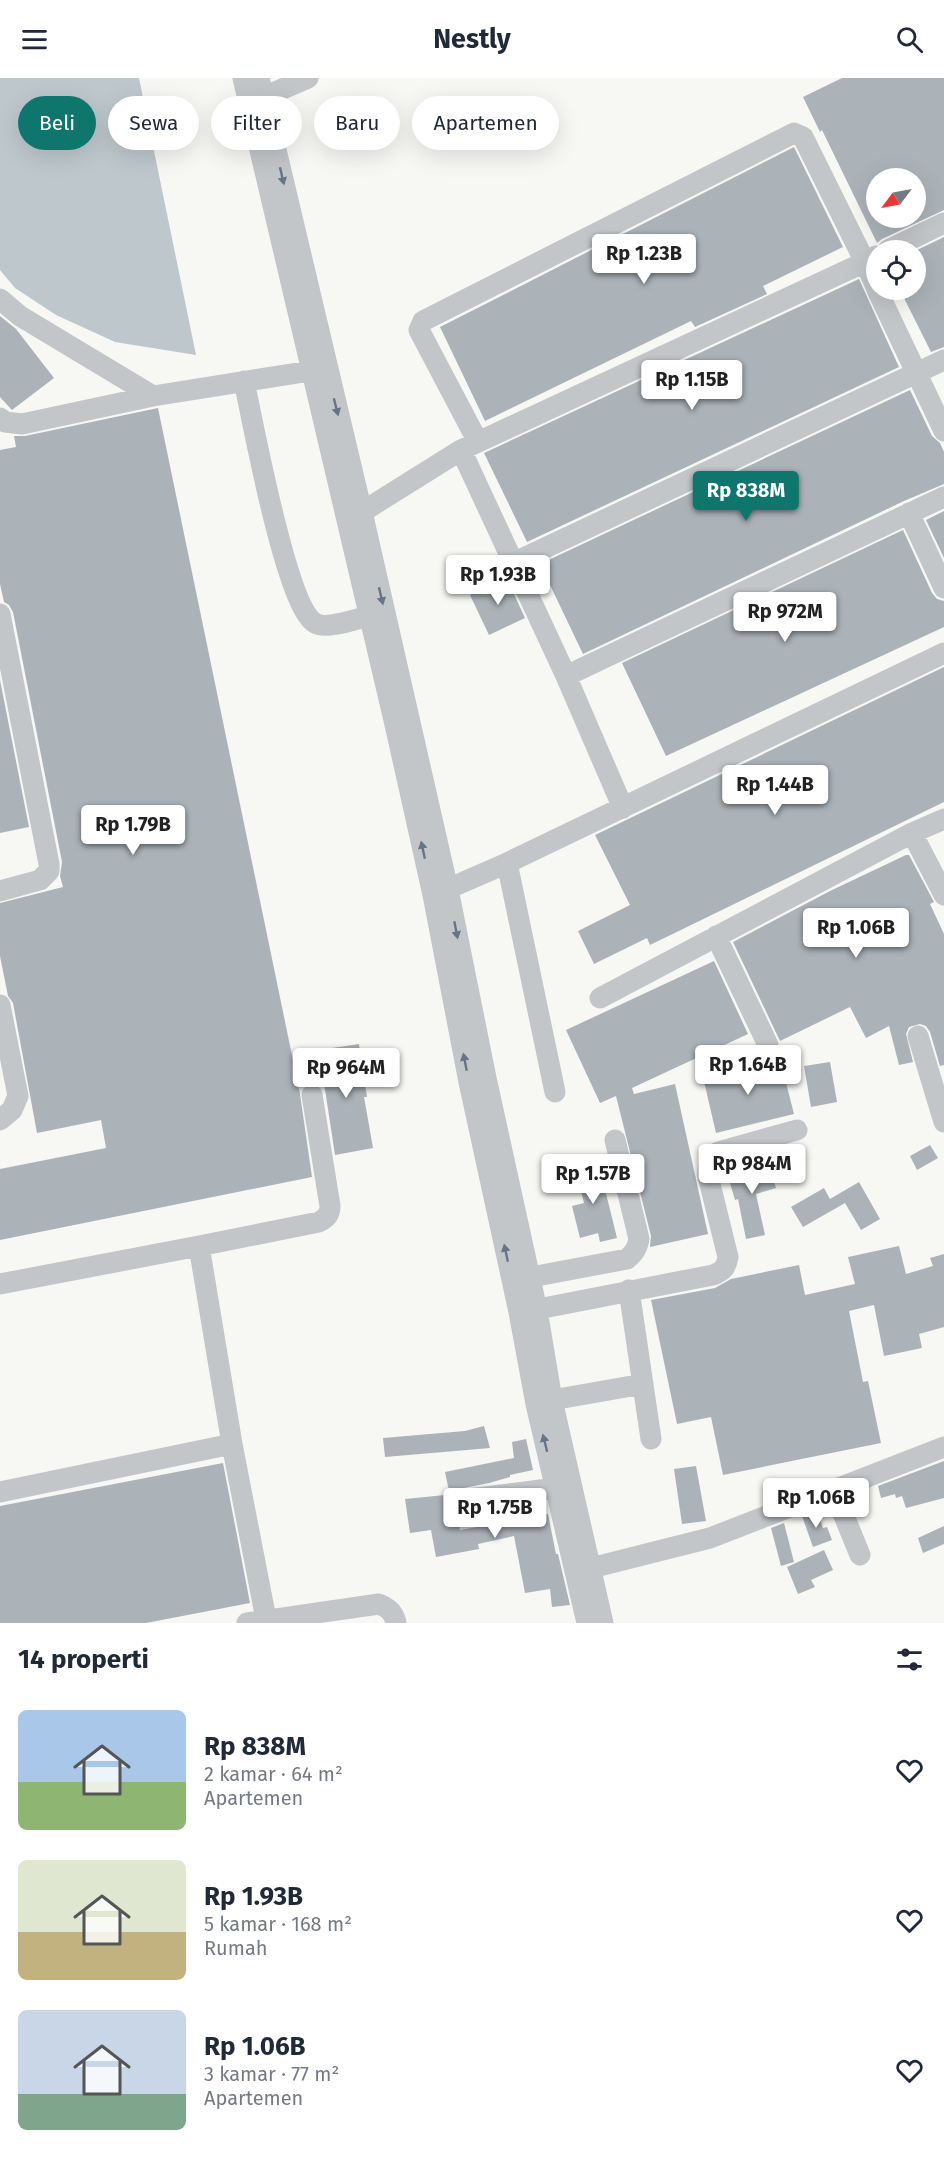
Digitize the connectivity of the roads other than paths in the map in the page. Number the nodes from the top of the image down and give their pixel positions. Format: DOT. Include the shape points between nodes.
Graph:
graph roads {
  1 [pos="243,78"];
  2 [pos="308,78"];
  3 [pos="257,93"];
  4 [pos="944,223"];
  5 [pos="909,240"];
  6 [pos="866,252"];
  7 [pos="866,261"];
  8 [pos="0,299"];
  9 [pos="882,300"];
  10 [pos="944,360"];
  11 [pos="319,370"];
  12 [pos="916,374"];
  13 [pos="244,381"];
  14 [pos="153,396"];
  15 [pos="0,418"];
  16 [pos="944,431"];
  17 [pos="470,446"];
  18 [pos="944,496"];
  19 [pos="362,512"];
  20 [pos="909,513"];
  21 [pos="513,563"];
  22 [pos="944,588"];
  23 [pos="0,614"];
  24 [pos="369,616"];
  25 [pos="944,653"];
  26 [pos="566,676"];
  27 [pos="623,808"];
  28 [pos="944,819"];
  29 [pos="912,832"];
  30 [pos="507,863"];
  31 [pos="0,891"];
  32 [pos="440,892"];
  33 [pos="944,896"];
  34 [pos="716,936"];
  35 [pos="600,998"];
  36 [pos="0,1005"];
  37 [pos="918,1036"];
  38 [pos="768,1045"];
  39 [pos="555,1092"];
  40 [pos="312,1095"];
  41 [pos="0,1120"];
  42 [pos="944,1122"];
  43 [pos="797,1130"];
  44 [pos="615,1140"];
  45 [pos="199,1246"];
  46 [pos="520,1279"];
  47 [pos="0,1284"];
  48 [pos="629,1290"];
  49 [pos="528,1311"];
  50 [pos="643,1384"];
  51 [pos="552,1400"];
  52 [pos="651,1439"];
  53 [pos="232,1444"];
  54 [pos="944,1447"];
  55 [pos="556,1488"];
  56 [pos="834,1491"];
  57 [pos="0,1492"];
  58 [pos="469,1500"];
  59 [pos="860,1555"];
  60 [pos="584,1570"];
  61 [pos="256,1621"];
  62 [pos="396,1623"];
  63 [pos="588,1623"];
  64 [pos="603,1623"];
  1 -- 3 [label="street"];
  2 -- 3 [label="street"];
  3 -- 11 [label="street"];
  4 -- 5 [label="street"];
  6 -- 17 [label="street" via="803,137 794,133 423,321 418,330"];
  7 -- 17 [label="street"];
  8 -- 14 [label="street" via="20,316"];
  9 -- 12 [label="street"];
  10 -- 12 [label="street"];
  11 -- 13 [label="street"];
  11 -- 19 [label="street, one-way"];
  11 -- 24 [label="street"];
  12 -- 16 [label="street"];
  12 -- 21 [label="street"];
  13 -- 14 [label="street"];
  13 -- 24 [label="street" via="285,562 305,614 325,626"];
  14 -- 15 [label="street" via="22,424 5,423"];
  17 -- 19 [label="street"];
  17 -- 21 [label="street"];
  18 -- 20 [label="street"];
  19 -- 32 [label="street, one-way"];
  20 -- 22 [label="street"];
  20 -- 26 [label="street"];
  21 -- 26 [label="street"];
  23 -- 31 [label="street" via="49,871 40,880"];
  32 -- 24 [label="street, one-way"];
  25 -- 27 [label="street"];
  26 -- 27 [label="street"];
  27 -- 30 [label="street"];
  28 -- 29 [label="street"];
  29 -- 33 [label="street"];
  29 -- 34 [label="street"];
  30 -- 32 [label="street"];
  30 -- 39 [label="street"];
  32 -- 46 [label="street"];
  34 -- 35 [label="street"];
  34 -- 38 [label="street"];
  36 -- 41 [label="street" via="18,1096 12,1110"];
  37 -- 42 [label="street"];
  40 -- 45 [label="street" via="330,1213 319,1222"];
  43 -- 48 [label="street" via="711,1157 708,1176 728,1257 722,1271"];
  44 -- 46 [label="street" via="638,1248 627,1259"];
  45 -- 47 [label="street"];
  45 -- 53 [label="street"];
  46 -- 49 [label="street"];
  48 -- 49 [label="street"];
  48 -- 50 [label="street"];
  49 -- 51 [label="street"];
  55 -- 49 [label="street, one-way" via="536,1404"];
  50 -- 51 [label="street"];
  50 -- 52 [label="street"];
  51 -- 60 [label="street"];
  53 -- 57 [label="street"];
  53 -- 61 [label="street"];
  54 -- 56 [label="street"];
  55 -- 58 [label="street"];
  55 -- 60 [label="street"];
  56 -- 59 [label="street"];
  56 -- 60 [label="street" via="710,1538"];
  60 -- 63 [label="street"];
  60 -- 64 [label="street"];
  61 -- 62 [label="street" via="379,1604 388,1608"];
}
